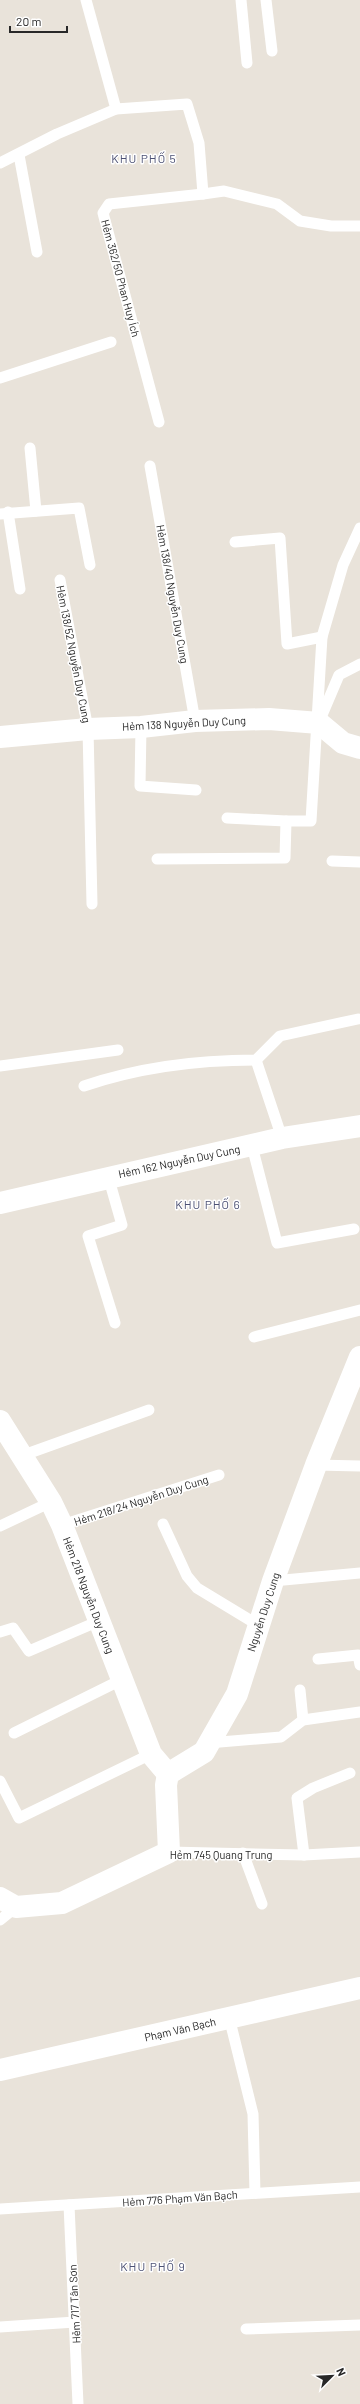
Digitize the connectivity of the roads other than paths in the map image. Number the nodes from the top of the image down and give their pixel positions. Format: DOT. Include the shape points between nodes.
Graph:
graph roads {
  1 [pos="86,0"];
  2 [pos="241,0"];
  3 [pos="266,0"];
  4 [pos="272,51"];
  5 [pos="247,63"];
  6 [pos="116,109"];
  7 [pos="19,155"];
  8 [pos="0,163"];
  9 [pos="203,194"];
  10 [pos="360,226"];
  11 [pos="37,252"];
  12 [pos="111,342"];
  13 [pos="0,378"];
  14 [pos="160,422"];
  15 [pos="30,448"];
  16 [pos="150,466"];
  17 [pos="36,511"];
  18 [pos="4,513"];
  19 [pos="359,532"];
  20 [pos="234,542"];
  21 [pos="90,565"];
  22 [pos="60,580"];
  23 [pos="20,589"];
  24 [pos="322,637"];
  25 [pos="360,664"];
  26 [pos="195,722"];
  27 [pos="319,723"];
  28 [pos="141,727"];
  29 [pos="88,729"];
  30 [pos="0,737"];
  31 [pos="360,748"];
  32 [pos="196,790"];
  33 [pos="227,818"];
  34 [pos="286,821"];
  35 [pos="157,859"];
  36 [pos="332,861"];
  37 [pos="360,862"];
  38 [pos="92,904"];
  39 [pos="358,1019"];
  40 [pos="118,1050"];
  41 [pos="256,1060"];
  42 [pos="0,1066"];
  43 [pos="84,1086"];
  44 [pos="360,1126"];
  45 [pos="282,1138"];
  46 [pos="252,1146"];
  47 [pos="108,1176"];
  48 [pos="0,1203"];
  49 [pos="354,1229"];
  50 [pos="360,1310"];
  51 [pos="115,1323"];
  52 [pos="254,1337"];
  53 [pos="360,1357"];
  54 [pos="149,1410"];
  55 [pos="0,1421"];
  56 [pos="21,1456"];
  57 [pos="316,1465"];
  58 [pos="360,1466"];
  59 [pos="219,1475"];
  60 [pos="51,1502"];
  61 [pos="163,1524"];
  62 [pos="62,1525"];
  63 [pos="0,1526"];
  64 [pos="360,1572"];
  65 [pos="273,1581"];
  66 [pos="98,1621"];
  67 [pos="258,1625"];
  68 [pos="0,1632"];
  69 [pos="318,1659"];
  70 [pos="360,1665"];
  71 [pos="121,1680"];
  72 [pos="300,1690"];
  73 [pos="360,1712"];
  74 [pos="303,1720"];
  75 [pos="14,1733"];
  76 [pos="208,1743"];
  77 [pos="151,1754"];
  78 [pos="350,1773"];
  79 [pos="168,1774"];
  80 [pos="0,1781"];
  81 [pos="169,1852"];
  82 [pos="360,1852"];
  83 [pos="243,1853"];
  84 [pos="304,1855"];
  85 [pos="262,1904"];
  86 [pos="5,1908"];
  87 [pos="360,1988"];
  88 [pos="229,2017"];
  89 [pos="0,2070"];
  90 [pos="360,2187"];
  91 [pos="255,2193"];
  92 [pos="69,2205"];
  93 [pos="0,2209"];
  94 [pos="75,2322"];
  95 [pos="360,2324"];
  96 [pos="0,2327"];
  97 [pos="246,2329"];
  98 [pos="78,2404"];
  1 -- 6 [label="lane"];
  2 -- 5 [label="lane"];
  3 -- 4 [label="lane"];
  6 -- 7 [label="lane" via="57,134"];
  6 -- 9 [label="lane" via="188,104 199,143"];
  7 -- 8 [label="lane"];
  7 -- 11 [label="lane"];
  9 -- 10 [label="lane, Hẻm 362/50 Phan Huy Ích" via="224,191 277,204 300,221 331,226"];
  9 -- 14 [label="lane, Hẻm 362/50 Phan Huy Ích" via="109,204 103,213"];
  12 -- 13 [label="lane"];
  15 -- 17 [label="lane"];
  16 -- 26 [label="lane, Hẻm 138/40 Nguyễn Duy Cung"];
  17 -- 18 [label="lane"];
  17 -- 21 [label="lane" via="79,508"];
  18 -- 23 [label="lane"];
  19 -- 24 [label="lane" via="343,565"];
  20 -- 24 [label="lane" via="280,538 287,644"];
  22 -- 29 [label="lane, Hẻm 138/52 Nguyễn Duy Cung"];
  24 -- 27 [label="lane"];
  25 -- 27 [label="lane" via="339,674"];
  26 -- 27 [label="street, Hẻm 138 Nguyễn Duy Cung" via="269,718"];
  26 -- 28 [label="street, Hẻm 138 Nguyễn Duy Cung"];
  27 -- 31 [label="street" via="343,743"];
  27 -- 34 [label="lane" via="311,820"];
  28 -- 29 [label="street, Hẻm 138 Nguyễn Duy Cung"];
  28 -- 32 [label="lane" via="140,786"];
  29 -- 30 [label="street, Hẻm 138 Nguyễn Duy Cung"];
  29 -- 38 [label="lane, Hẻm 138/52 Nguyễn Duy Cung"];
  33 -- 34 [label="lane"];
  34 -- 35 [label="lane" via="285,858"];
  36 -- 37 [label="lane"];
  39 -- 41 [label="lane" via="280,1036"];
  40 -- 42 [label="lane"];
  41 -- 43 [label="lane" via="213,1060 134,1070"];
  41 -- 45 [label="lane"];
  44 -- 45 [label="street, Hẻm 162 Nguyễn Duy Cung"];
  45 -- 46 [label="street, Hẻm 162 Nguyễn Duy Cung"];
  46 -- 47 [label="street, Hẻm 162 Nguyễn Duy Cung"];
  46 -- 49 [label="lane" via="276,1243"];
  47 -- 48 [label="street, Hẻm 162 Nguyễn Duy Cung" via="46,1194"];
  47 -- 51 [label="lane" via="122,1225 88,1236"];
  50 -- 52 [label="lane"];
  53 -- 57 [label="street, Nguyễn Duy Cung"];
  54 -- 56 [label="lane"];
  55 -- 56 [label="street, Hẻm 218 Nguyễn Duy Cung"];
  56 -- 60 [label="street, Hẻm 218 Nguyễn Duy Cung"];
  57 -- 58 [label="lane"];
  57 -- 65 [label="street, Nguyễn Duy Cung"];
  59 -- 62 [label="lane, Hẻm 218/24 Nguyễn Duy Cung"];
  60 -- 62 [label="street, Hẻm 218 Nguyễn Duy Cung"];
  60 -- 63 [label="lane"];
  61 -- 67 [label="lane" via="187,1576 197,1588"];
  62 -- 66 [label="street, Hẻm 218 Nguyễn Duy Cung"];
  64 -- 65 [label="lane"];
  65 -- 67 [label="street, Nguyễn Duy Cung"];
  66 -- 68 [label="lane" via="28,1651 13,1628"];
  66 -- 71 [label="street, Hẻm 218 Nguyễn Duy Cung"];
  67 -- 76 [label="street, Nguyễn Duy Cung" via="237,1694"];
  69 -- 70 [label="lane" via="358,1655"];
  71 -- 75 [label="lane"];
  71 -- 77 [label="street, Hẻm 218 Nguyễn Duy Cung"];
  72 -- 74 [label="lane"];
  73 -- 74 [label="lane"];
  74 -- 76 [label="lane" via="282,1737"];
  76 -- 79 [label="street, Nguyễn Duy Cung" via="204,1752"];
  77 -- 79 [label="street, Hẻm 218 Nguyễn Duy Cung"];
  77 -- 80 [label="lane" via="19,1818"];
  78 -- 84 [label="lane" via="313,1788 297,1798"];
  79 -- 81 [label="street" via="166,1785"];
  81 -- 83 [label="lane, Hẻm 745 Quang Trung"];
  81 -- 86 [label="street, Hẻm 745 Quang Trung" via="62,1903"];
  82 -- 84 [label="lane, Hẻm 745 Quang Trung"];
  83 -- 84 [label="lane, Hẻm 745 Quang Trung"];
  83 -- 85 [label="lane"];
  87 -- 88 [label="street, Phạm Văn Bạch"];
  88 -- 89 [label="street, Phạm Văn Bạch"];
  88 -- 91 [label="lane" via="253,2114"];
  90 -- 91 [label="lane, Hẻm 776 Phạm Văn Bạch"];
  91 -- 92 [label="lane, Hẻm 776 Phạm Văn Bạch"];
  92 -- 93 [label="lane, Hẻm 776 Phạm Văn Bạch"];
  92 -- 94 [label="lane, Hẻm 717 Tân Sơn"];
  94 -- 96 [label="lane"];
  94 -- 98 [label="lane, Hẻm 717 Tân Sơn"];
  95 -- 97 [label="lane"];
}
